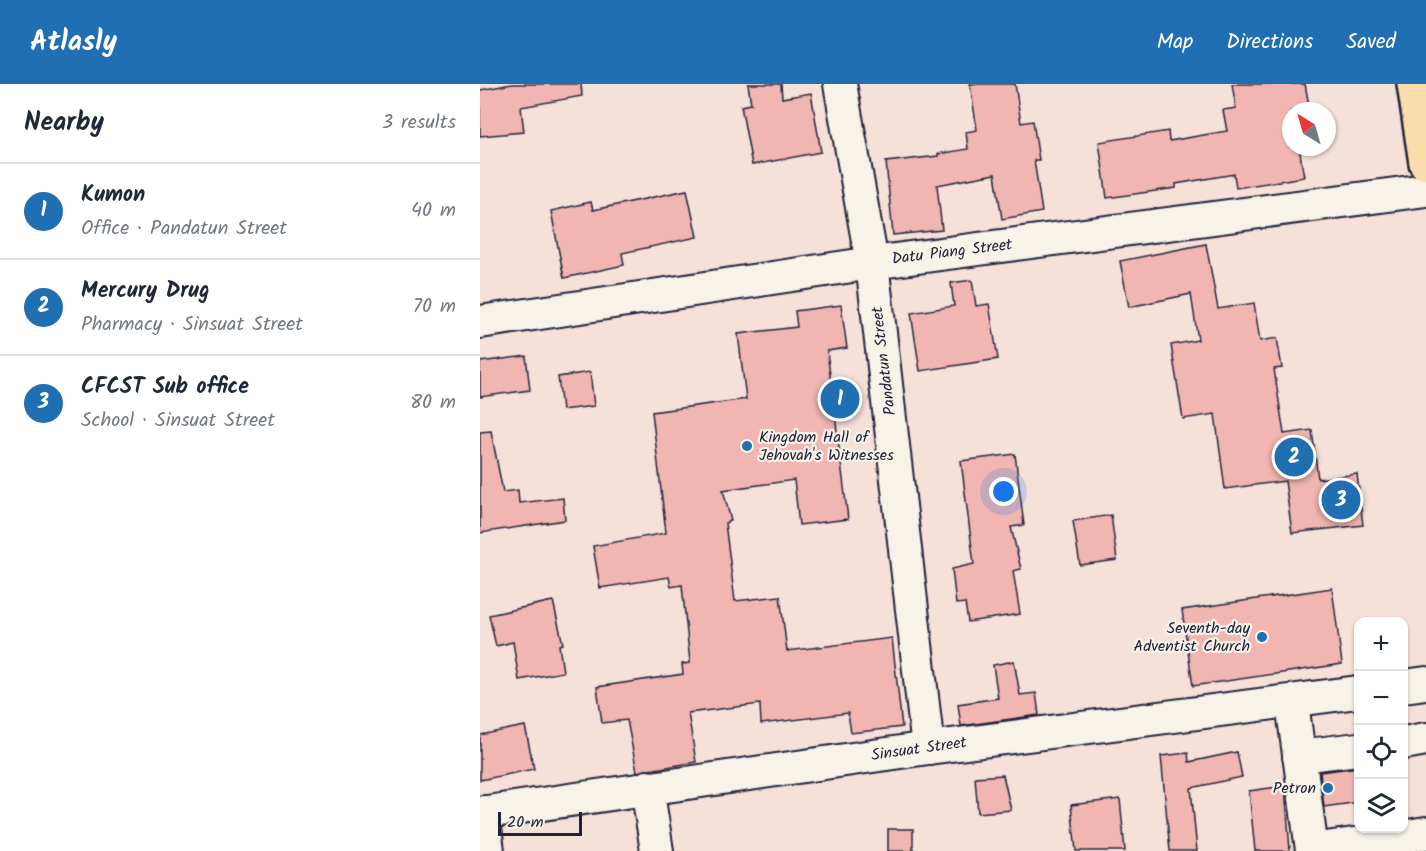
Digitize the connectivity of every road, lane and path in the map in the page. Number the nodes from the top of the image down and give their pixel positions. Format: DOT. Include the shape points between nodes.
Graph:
graph roads {
  1 [pos="840,84"];
  2 [pos="1414,84"];
  3 [pos="1426,163"];
  4 [pos="1426,190"];
  5 [pos="872,263"];
  6 [pos="480,322"];
  7 [pos="1426,683"];
  8 [pos="1408,685"];
  9 [pos="1354,693"];
  10 [pos="1292,703"];
  11 [pos="1426,739"];
  12 [pos="1408,742"];
  13 [pos="928,748"];
  14 [pos="1354,750"];
  15 [pos="1299,756"];
  16 [pos="647,787"];
  17 [pos="481,813"];
  18 [pos="1395,833"];
  19 [pos="1408,833"];
  20 [pos="1426,833"];
  21 [pos="488,851"];
  22 [pos="657,851"];
  1 -- 5 [label="street, Pandatun Street"];
  2 -- 3 [label="highway"];
  4 -- 5 [label="street, Datu Piang Street"];
  5 -- 6 [label="street, Datu Piang Street"];
  5 -- 13 [label="street, Pandatun Street"];
  7 -- 8 [label="street"];
  9 -- 10 [label="street, Sinsuat Street"];
  10 -- 13 [label="street, Sinsuat Street"];
  10 -- 15 [label="street"];
  11 -- 12 [label="street"];
  13 -- 16 [label="street, Sinsuat Street"];
  14 -- 15 [label="street"];
  15 -- 18 [label="street" via="1312,850"];
  16 -- 17 [label="street, Sinsuat Street"];
  16 -- 22 [label="street"];
  17 -- 21 [label="street"];
  19 -- 20 [label="street"];
}
